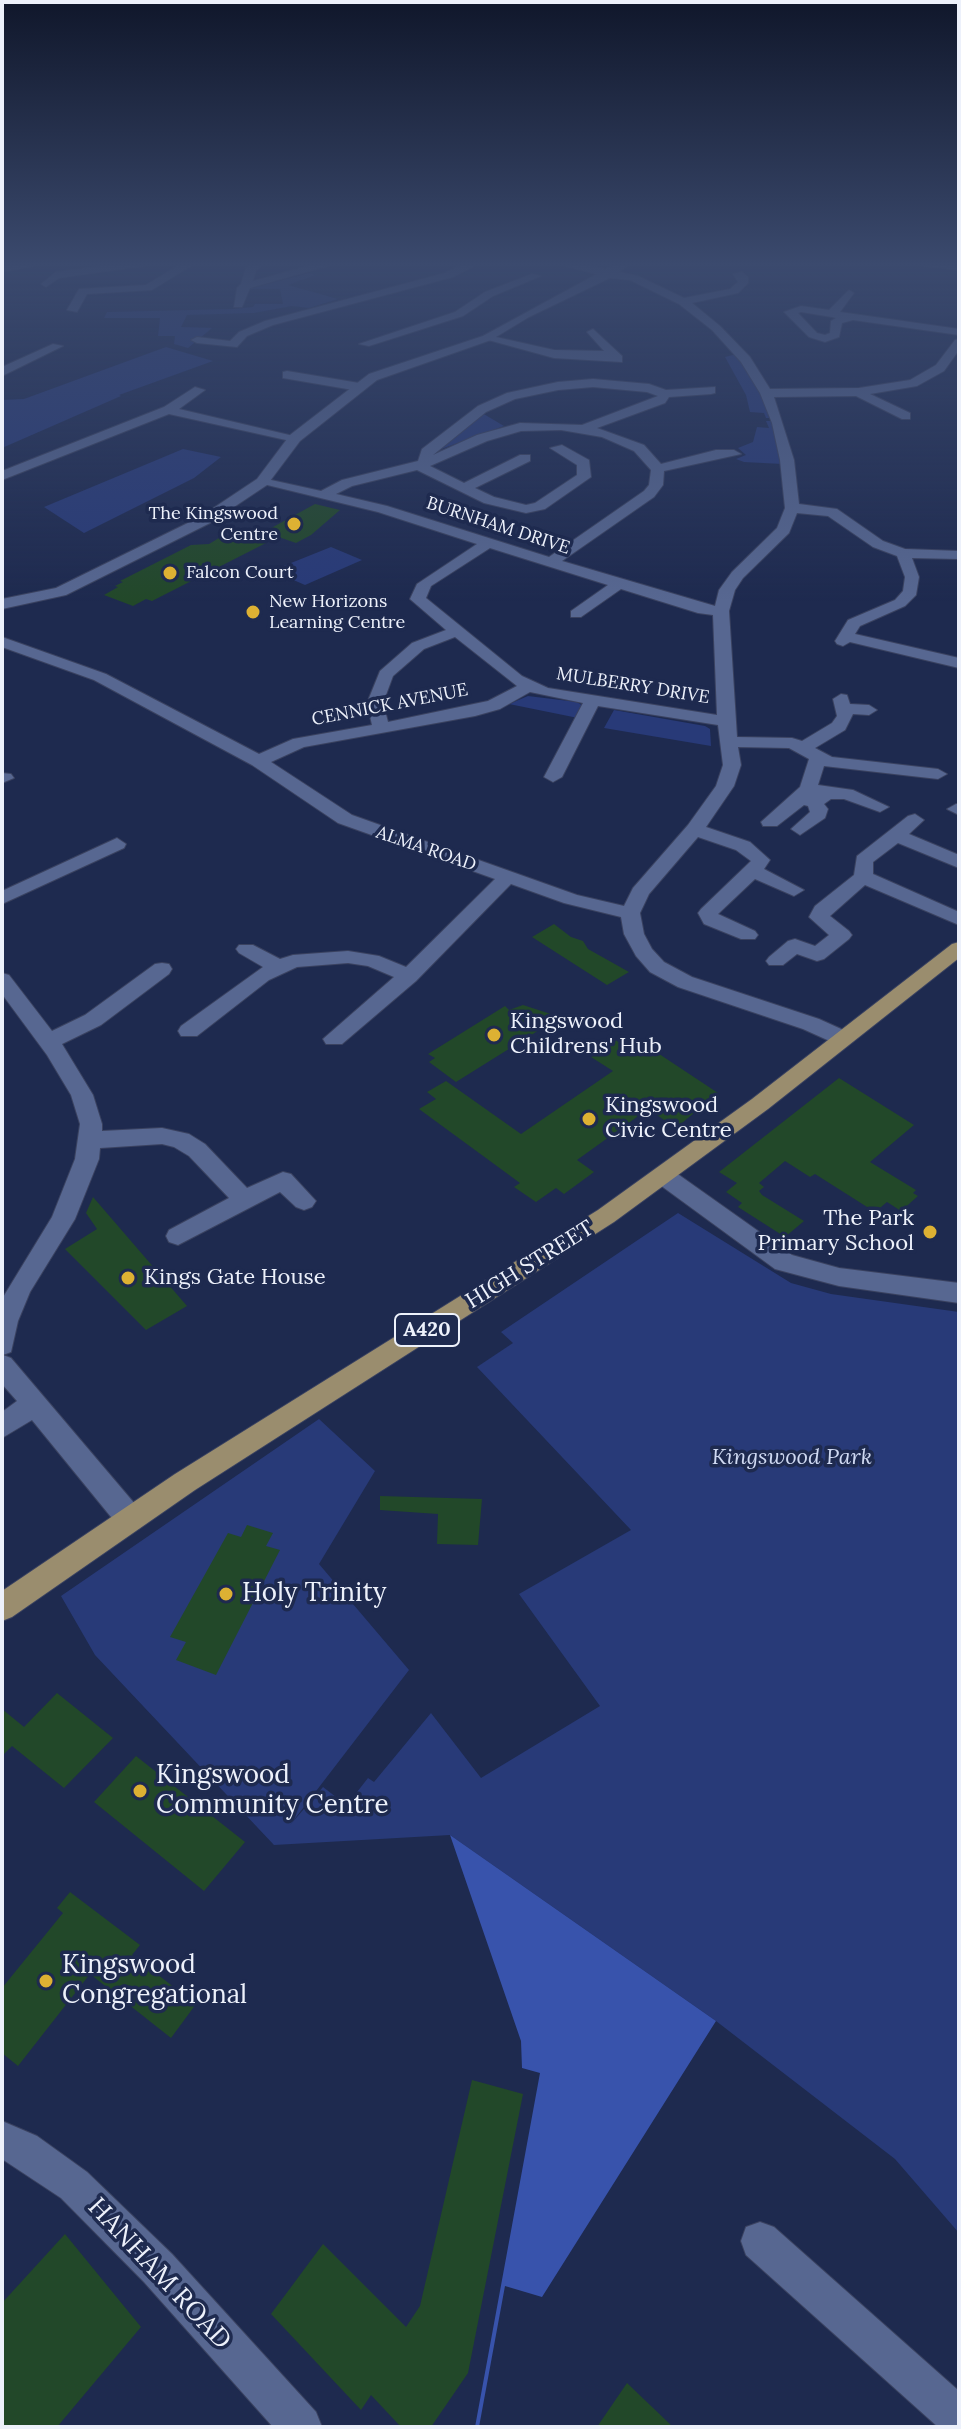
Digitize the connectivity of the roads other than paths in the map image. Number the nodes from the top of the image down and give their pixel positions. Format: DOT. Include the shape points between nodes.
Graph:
graph roads {
  1 [pos="289,375"];
  2 [pos="379,375"];
  3 [pos="754,375"];
  4 [pos="927,375"];
  5 [pos="359,387"];
  6 [pos="199,390"];
  7 [pos="711,390"];
  8 [pos="859,392"];
  9 [pos="766,393"];
  10 [pos="665,394"];
  11 [pos="168,410"];
  12 [pos="906,416"];
  13 [pos="583,429"];
  14 [pos="295,438"];
  15 [pos="557,448"];
  16 [pos="734,454"];
  17 [pos="525,458"];
  18 [pos="424,464"];
  19 [pos="658,469"];
  20 [pos="2,476"];
  21 [pos="262,482"];
  22 [pos="466,487"];
  23 [pos="324,495"];
  24 [pos="792,508"];
  25 [pos="489,542"];
  26 [pos="903,553"];
  27 [pos="959,555"];
  28 [pos="551,562"];
  29 [pos="619,584"];
  30 [pos="2,604"];
  31 [pos="721,611"];
  32 [pos="576,614"];
  33 [pos="457,631"];
  34 [pos="2,642"];
  35 [pos="959,663"];
  36 [pos="528,686"];
  37 [pos="592,701"];
  38 [pos="869,710"];
  39 [pos="726,721"];
  40 [pos="381,727"];
  41 [pos="730,742"];
  42 [pos="811,753"];
  43 [pos="258,761"];
  44 [pos="938,774"];
  45 [pos="553,777"];
  46 [pos="811,796"];
  47 [pos="880,807"];
  48 [pos="915,820"];
  49 [pos="695,829"];
  50 [pos="800,829"];
  51 [pos="896,835"];
  52 [pos="733,843"];
  53 [pos="117,844"];
  54 [pos="959,862"];
  55 [pos="753,871"];
  56 [pos="508,877"];
  57 [pos="863,877"];
  58 [pos="794,890"];
  59 [pos="2,898"];
  60 [pos="630,913"];
  61 [pos="959,919"];
  62 [pos="748,935"];
  63 [pos="959,948"];
  64 [pos="246,949"];
  65 [pos="776,961"];
  66 [pos="277,966"];
  67 [pos="162,969"];
  68 [pos="409,976"];
  69 [pos="2,980"];
  70 [pos="189,1031"];
  71 [pos="842,1038"];
  72 [pos="334,1039"];
  73 [pos="49,1041"];
  74 [pos="91,1140"];
  75 [pos="664,1176"];
  76 [pos="245,1201"];
  77 [pos="304,1201"];
  78 [pos="178,1236"];
  79 [pos="959,1293"];
  80 [pos="2,1345"];
  81 [pos="2,1365"];
  82 [pos="33,1404"];
  83 [pos="2,1427"];
  84 [pos="130,1519"];
  85 [pos="2,1608"];
  86 [pos="2,2140"];
  87 [pos="760,2241"];
  88 [pos="959,2418"];
  89 [pos="284,2420"];
  1 -- 5 [label="street"];
  2 -- 5 [label="street"];
  3 -- 9 [label="street"];
  4 -- 8 [label="street" via="913,383"];
  5 -- 14 [label="street"];
  6 -- 11 [label="street"];
  7 -- 10 [label="street"];
  8 -- 9 [label="street"];
  8 -- 12 [label="street"];
  9 -- 24 [label="street" via="787,460"];
  10 -- 13 [label="street"];
  10 -- 18 [label="street" via="593,383 528,391 482,409 427,452"];
  11 -- 14 [label="street"];
  11 -- 20 [label="street"];
  13 -- 18 [label="street" via="538,425 502,430"];
  13 -- 19 [label="street" via="632,444"];
  14 -- 21 [label="street"];
  15 -- 22 [label="street" via="579,459 587,470 540,506 510,507"];
  16 -- 19 [label="street"];
  17 -- 22 [label="street"];
  18 -- 22 [label="street" via="426,470"];
  18 -- 23 [label="street" via="347,483"];
  19 -- 28 [label="street" via="649,494"];
  21 -- 23 [label="street, BURNHAM DRIVE"];
  21 -- 30 [label="street" via="205,520 61,592"];
  23 -- 25 [label="street, BURNHAM DRIVE"];
  24 -- 26 [label="street" via="832,512 878,544"];
  24 -- 31 [label="street" via="784,530 737,575"];
  25 -- 28 [label="street, BURNHAM DRIVE"];
  25 -- 33 [label="street, MULBERRY DRIVE" via="418,593 420,603"];
  26 -- 27 [label="street"];
  26 -- 35 [label="street" via="911,592 900,603 854,623 845,639"];
  28 -- 29 [label="street, BURNHAM DRIVE"];
  29 -- 31 [label="street, BURNHAM DRIVE"];
  29 -- 32 [label="street"];
  31 -- 39 [label="street"];
  33 -- 36 [label="street, MULBERRY DRIVE"];
  33 -- 40 [label="street" via="418,646 386,674 375,703"];
  34 -- 43 [label="street, ALMA ROAD" via="100,677"];
  36 -- 37 [label="street, MULBERRY DRIVE"];
  36 -- 40 [label="street, CENNICK AVENUE" via="469,712"];
  37 -- 39 [label="street, MULBERRY DRIVE"];
  37 -- 45 [label="street"];
  38 -- 42 [label="street" via="842,704 845,716 839,726"];
  39 -- 41 [label="street"];
  40 -- 43 [label="street, CENNICK AVENUE" via="299,743"];
  41 -- 42 [label="street" via="792,743"];
  41 -- 49 [label="street" via="732,765 725,786"];
  42 -- 44 [label="street"];
  42 -- 46 [label="street"];
  43 -- 56 [label="street, ALMA ROAD" via="345,819"];
  46 -- 47 [label="street" via="847,794"];
  46 -- 50 [label="street" via="819,814"];
  46 -- 52 [label="street"];
  48 -- 51 [label="street"];
  49 -- 52 [label="street"];
  49 -- 60 [label="street" via="640,892"];
  51 -- 54 [label="street"];
  51 -- 57 [label="street" via="864,860"];
  52 -- 55 [label="street" via="761,860"];
  53 -- 59 [label="street"];
  55 -- 58 [label="street"];
  55 -- 62 [label="street" via="708,913 711,920"];
  56 -- 60 [label="street, ALMA ROAD"];
  56 -- 68 [label="street"];
  57 -- 61 [label="street"];
  57 -- 65 [label="street" via="819,917 842,935 817,955 795,945"];
  60 -- 71 [label="street" via="643,952 657,967"];
  63 -- 71 [label="main road, HIGH STREET / A420"];
  64 -- 66 [label="street"];
  66 -- 68 [label="street" via="348,957 372,960"];
  66 -- 70 [label="street"];
  67 -- 73 [label="street" via="93,1020"];
  68 -- 72 [label="street"];
  69 -- 73 [label="street"];
  71 -- 75 [label="main road, HIGH STREET / A420"];
  73 -- 74 [label="street" via="82,1095"];
  74 -- 76 [label="street" via="181,1140"];
  74 -- 80 [label="street" via="63,1219 5,1321"];
  75 -- 79 [label="street" via="784,1262 839,1277"];
  75 -- 84 [label="main road, HIGH STREET / A420"];
  76 -- 77 [label="street" via="283,1180"];
  76 -- 78 [label="street"];
  81 -- 82 [label="street"];
  82 -- 83 [label="street"];
  82 -- 84 [label="street"];
  84 -- 85 [label="main road, HIGH STREET / A420"];
  86 -- 89 [label="street, HANHAM ROAD" via="24,2149 74,2185 158,2268"];
  87 -- 88 [label="street"];
}
